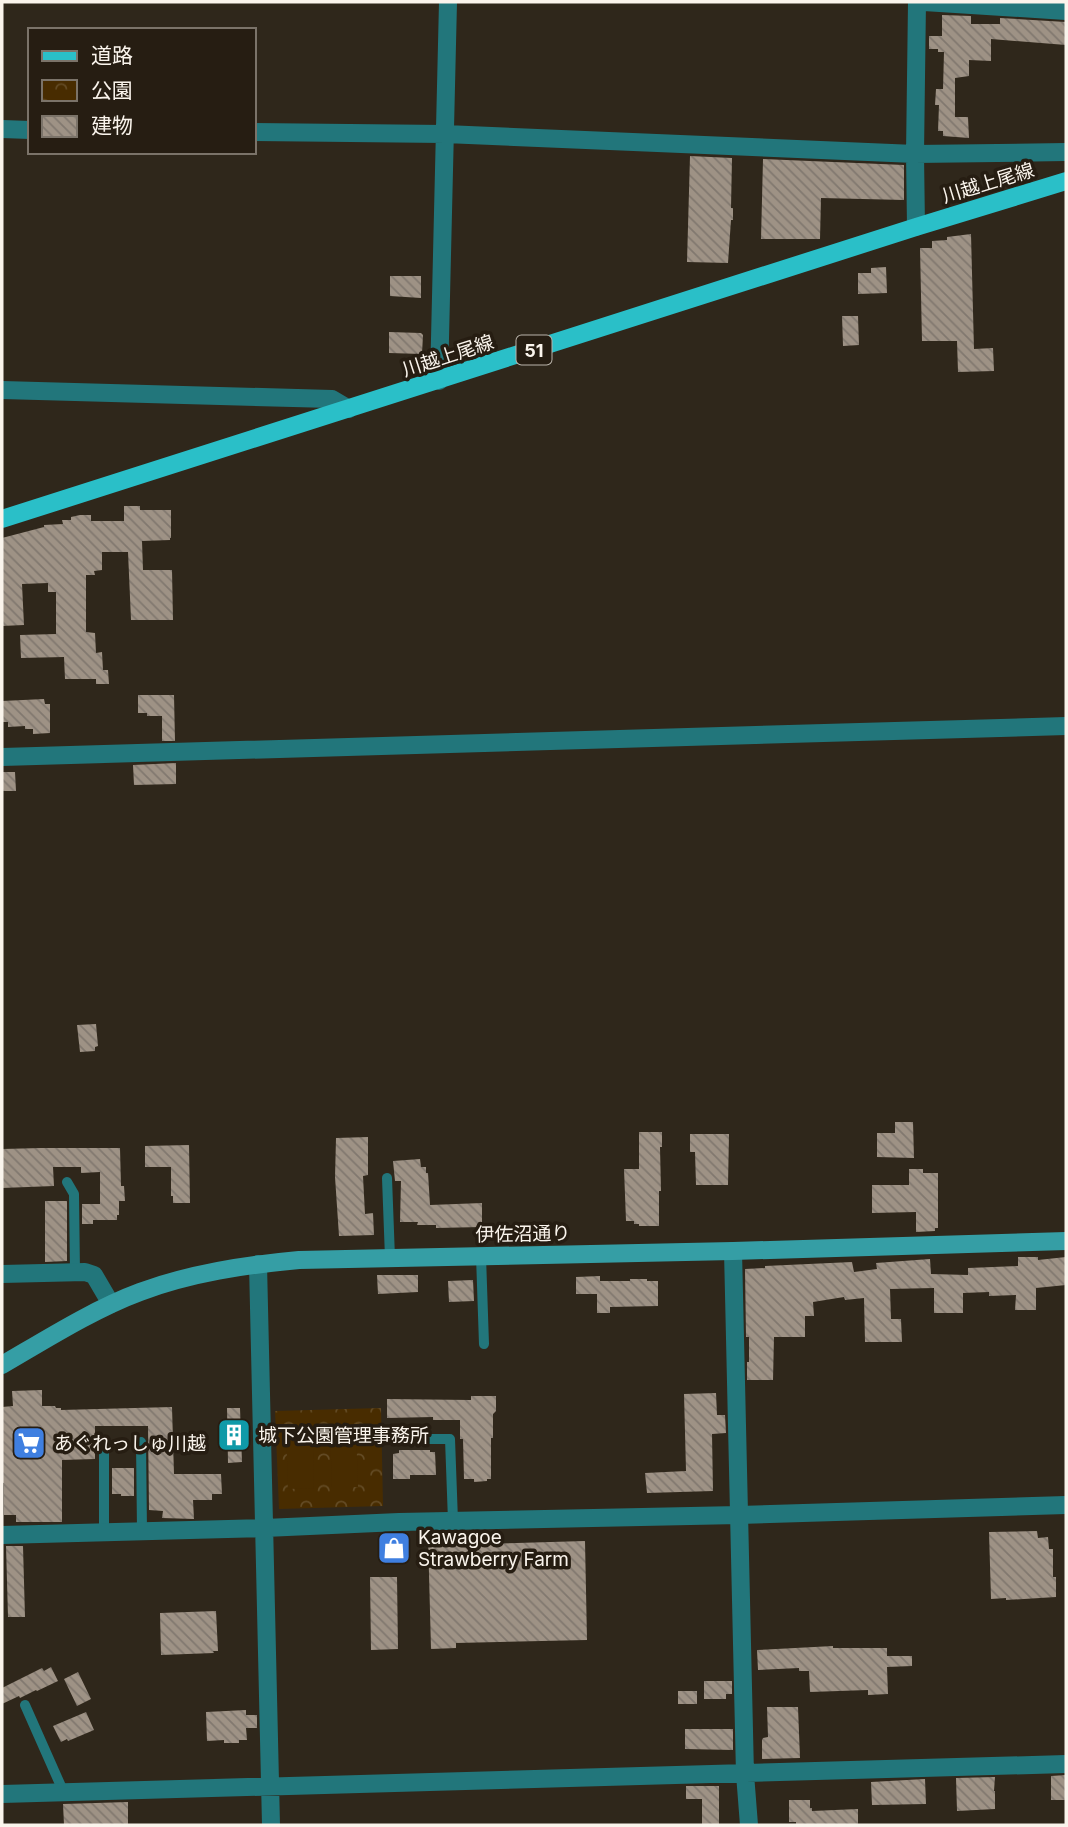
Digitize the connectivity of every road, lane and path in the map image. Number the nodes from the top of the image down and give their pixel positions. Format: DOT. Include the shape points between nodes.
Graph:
graph roads {
  1 [pos="448,2"];
  2 [pos="917,2"];
  3 [pos="924,2"];
  4 [pos="1066,11"];
  5 [pos="2,130"];
  6 [pos="28,130"];
  7 [pos="256,132"];
  8 [pos="445,134"];
  9 [pos="1066,152"];
  10 [pos="915,154"];
  11 [pos="1066,181"];
  12 [pos="916,227"];
  13 [pos="439,381"];
  14 [pos="2,390"];
  15 [pos="349,409"];
  16 [pos="2,519"];
  17 [pos="1066,726"];
  18 [pos="2,757"];
  19 [pos="387,1178"];
  20 [pos="67,1182"];
  21 [pos="1066,1241"];
  22 [pos="733,1251"];
  23 [pos="481,1256"];
  24 [pos="390,1258"];
  25 [pos="258,1264"];
  26 [pos="75,1272"];
  27 [pos="2,1274"];
  28 [pos="111,1304"];
  29 [pos="484,1344"];
  30 [pos="2,1365"];
  31 [pos="408,1439"];
  32 [pos="104,1442"];
  33 [pos="141,1442"];
  34 [pos="1066,1505"];
  35 [pos="739,1515"];
  36 [pos="453,1521"];
  37 [pos="265,1528"];
  38 [pos="142,1531"];
  39 [pos="104,1532"];
  40 [pos="2,1535"];
  41 [pos="25,1705"];
  42 [pos="1066,1763"];
  43 [pos="745,1773"];
  44 [pos="271,1787"];
  45 [pos="64,1793"];
  46 [pos="2,1794"];
  47 [pos="271,1825"];
  48 [pos="749,1825"];
  1 -- 8 [label="street"];
  2 -- 10 [label="street"];
  3 -- 4 [label="street"];
  5 -- 6 [label="street"];
  7 -- 8 [label="street"];
  8 -- 10 [label="street"];
  8 -- 13 [label="street"];
  9 -- 10 [label="street"];
  10 -- 12 [label="street"];
  11 -- 12 [label="main road, 川越上尾線 / 51"];
  12 -- 13 [label="main road, 川越上尾線 / 51"];
  13 -- 15 [label="main road, 川越上尾線 / 51"];
  14 -- 15 [label="street" via="332,399"];
  15 -- 16 [label="main road, 川越上尾線 / 51"];
  17 -- 18 [label="street"];
  19 -- 24 [label="lane"];
  20 -- 26 [label="lane" via="75,1194"];
  21 -- 22 [label="street, 伊佐沼通り"];
  22 -- 23 [label="street, 伊佐沼通り"];
  22 -- 35 [label="street"];
  23 -- 24 [label="street, 伊佐沼通り"];
  23 -- 29 [label="lane"];
  24 -- 25 [label="street, 伊佐沼通り"];
  25 -- 28 [label="street, 伊佐沼通り" via="215,1270"];
  25 -- 37 [label="street"];
  26 -- 27 [label="street"];
  26 -- 28 [label="street" via="94,1275"];
  28 -- 30 [label="street, 伊佐沼通り"];
  31 -- 36 [label="lane" via="450,1439"];
  32 -- 39 [label="lane"];
  33 -- 38 [label="lane"];
  34 -- 35 [label="street"];
  35 -- 36 [label="street"];
  35 -- 43 [label="street"];
  36 -- 37 [label="street"];
  37 -- 38 [label="street"];
  37 -- 44 [label="street"];
  38 -- 39 [label="street"];
  39 -- 40 [label="street"];
  41 -- 45 [label="lane"];
  42 -- 43 [label="street"];
  43 -- 44 [label="street"];
  43 -- 48 [label="street"];
  44 -- 45 [label="street"];
  44 -- 47 [label="street"];
  45 -- 46 [label="street"];
}
